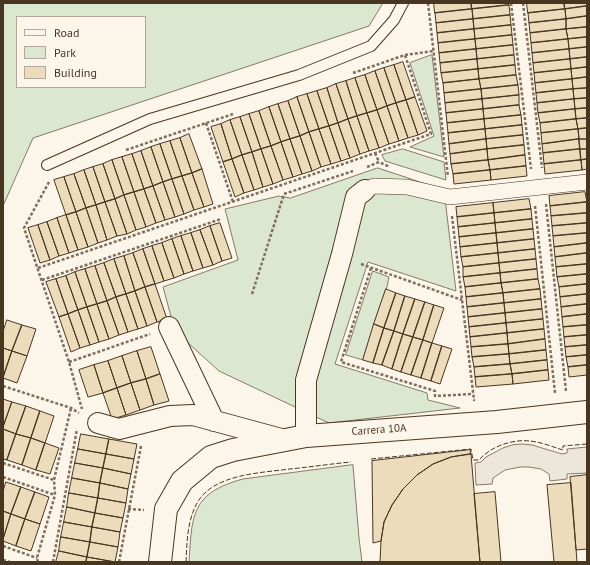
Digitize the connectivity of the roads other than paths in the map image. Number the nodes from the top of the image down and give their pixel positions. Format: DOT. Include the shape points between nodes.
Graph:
graph roads {
  1 [pos="403,3"];
  2 [pos="47,166"];
  3 [pos="587,182"];
  4 [pos="365,190"];
  5 [pos="169,327"];
  6 [pos="587,412"];
  7 [pos="91,419"];
  8 [pos="214,421"];
  9 [pos="295,438"];
  10 [pos="160,562"];
  1 -- 2 [label="lane" via="394,20 370,46 299,75 150,119"];
  3 -- 4 [label="street" via="450,197 408,187 374,186"];
  4 -- 9 [label="street" via="356,197 306,380"];
  5 -- 8 [label="street"];
  6 -- 9 [label="street, Carrera 10A"];
  7 -- 8 [label="street" via="119,429 170,416 193,415"];
  8 -- 9 [label="street"];
  9 -- 10 [label="street, Carrera 10A" via="211,457 182,481 166,509"];
}
